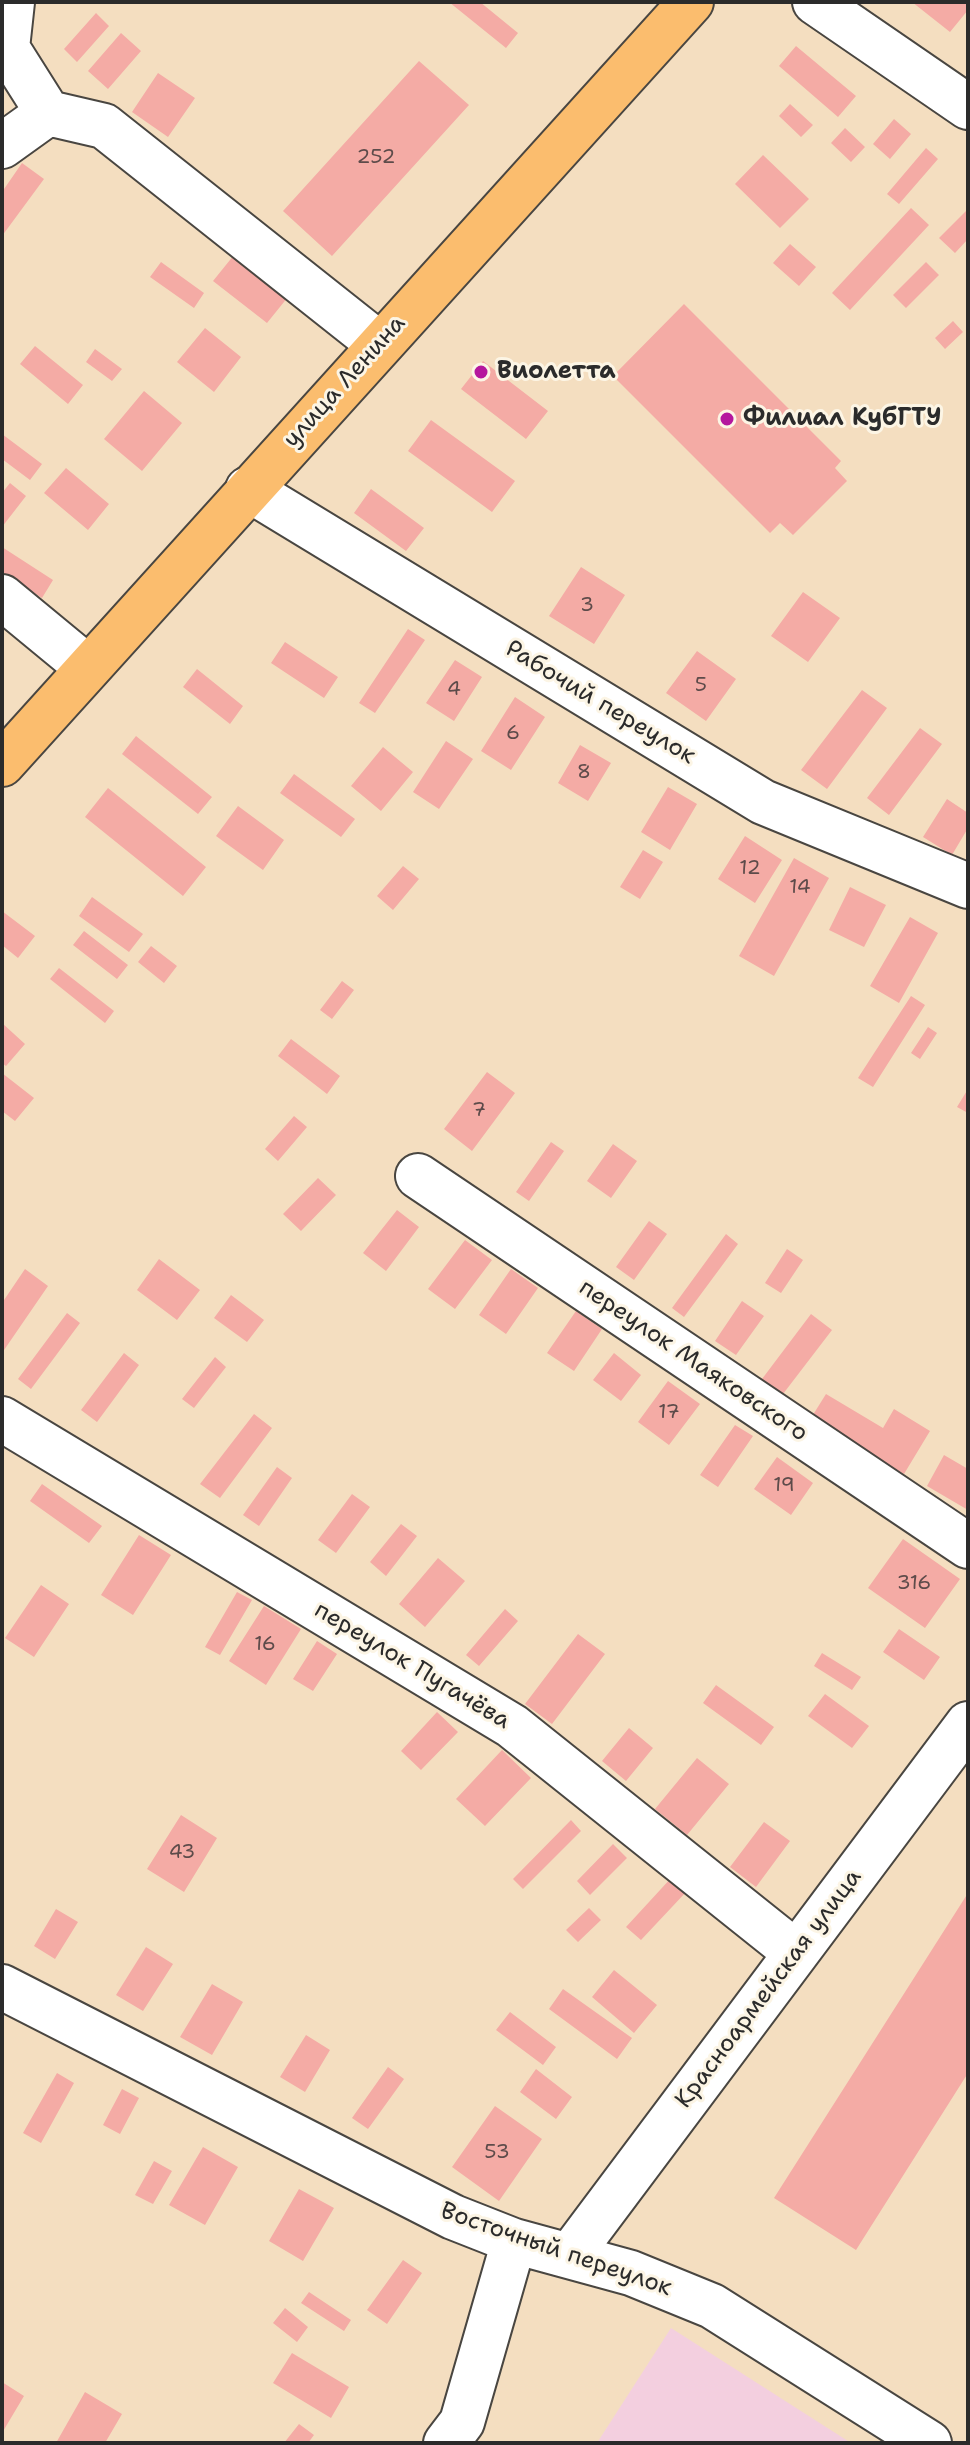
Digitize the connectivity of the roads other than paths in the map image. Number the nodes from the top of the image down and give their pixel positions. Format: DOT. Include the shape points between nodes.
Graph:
graph roads {
  1 [pos="12,2"];
  2 [pos="691,2"];
  3 [pos="815,2"];
  4 [pos="968,107"];
  5 [pos="48,113"];
  6 [pos="2,146"];
  7 [pos="379,344"];
  8 [pos="248,489"];
  9 [pos="2,597"];
  10 [pos="88,668"];
  11 [pos="2,764"];
  12 [pos="968,886"];
  13 [pos="418,1176"];
  14 [pos="2,1419"];
  15 [pos="968,1546"];
  16 [pos="968,1724"];
  17 [pos="795,1952"];
  18 [pos="2,1987"];
  19 [pos="514,2241"];
  20 [pos="571,2254"];
  21 [pos="446,2443"];
  22 [pos="929,2443"];
  1 -- 5 [label="street" via="7,48"];
  2 -- 7 [label="main road, улица Ленина"];
  3 -- 4 [label="street"];
  5 -- 6 [label="street"];
  5 -- 7 [label="street" via="104,126"];
  7 -- 8 [label="main road, улица Ленина"];
  8 -- 10 [label="main road, улица Ленина"];
  8 -- 12 [label="street, Рабочий переулок" via="763,802"];
  9 -- 10 [label="street"];
  10 -- 11 [label="main road, улица Ленина"];
  13 -- 15 [label="street, переулок Маяковского"];
  14 -- 17 [label="street, переулок Пугачёва" via="512,1726"];
  16 -- 17 [label="street, Красноармейская улица"];
  17 -- 20 [label="street, Красноармейская улица"];
  18 -- 19 [label="street, Восточный переулок" via="453,2217"];
  19 -- 20 [label="street, Восточный переулок"];
  19 -- 21 [label="street" via="462,2422"];
  20 -- 22 [label="street, Восточный переулок" via="712,2306"];
}
